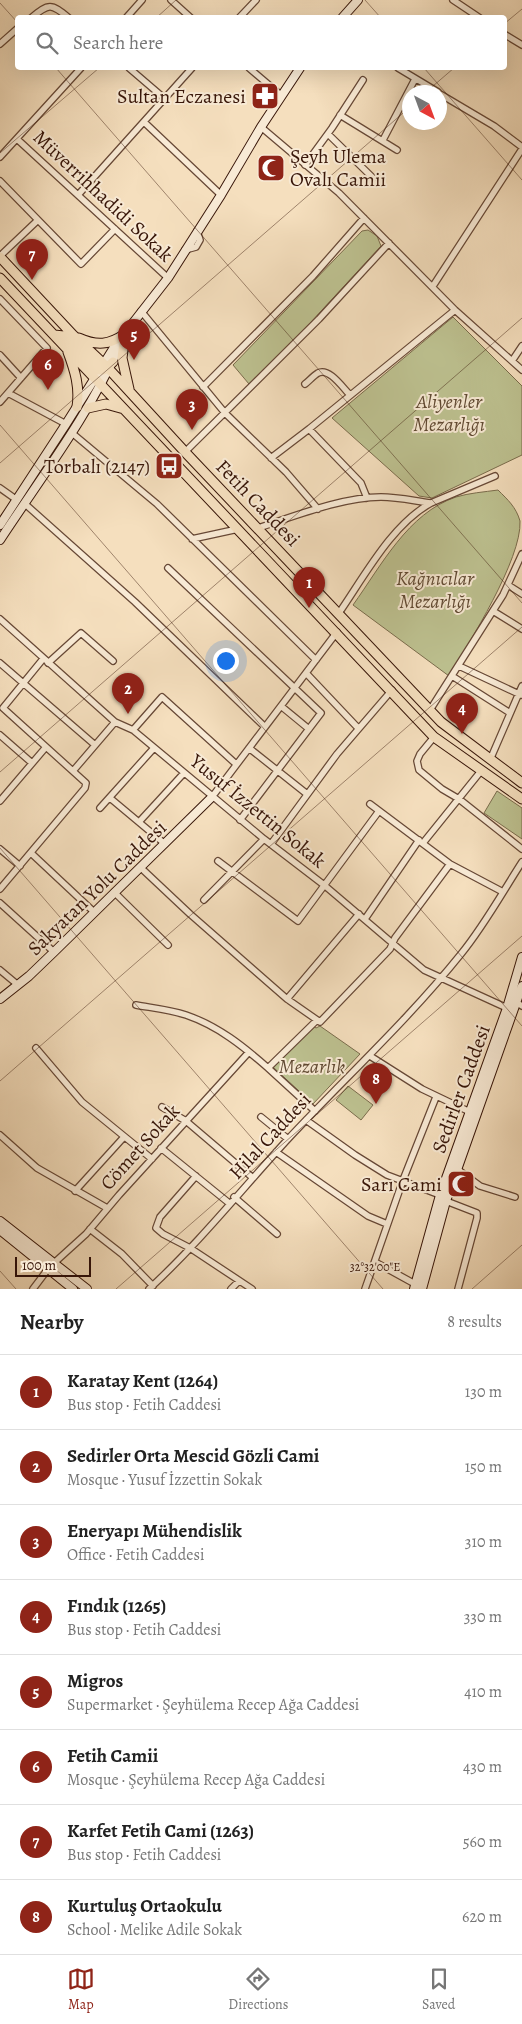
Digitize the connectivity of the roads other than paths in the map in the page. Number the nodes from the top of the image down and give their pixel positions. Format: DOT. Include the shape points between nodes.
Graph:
graph roads {
  1 [pos="142,0"];
  2 [pos="171,0"];
  3 [pos="256,0"];
  4 [pos="358,0"];
  5 [pos="453,0"];
  6 [pos="34,15"];
  7 [pos="65,15"];
  8 [pos="129,15"];
  9 [pos="188,15"];
  10 [pos="242,15"];
  11 [pos="345,15"];
  12 [pos="476,15"];
  13 [pos="15,31"];
  14 [pos="507,36"];
  15 [pos="0,44"];
  16 [pos="522,45"];
  17 [pos="79,70"];
  18 [pos="131,70"];
  19 [pos="190,70"];
  20 [pos="251,70"];
  21 [pos="299,70"];
  22 [pos="401,70"];
  23 [pos="415,79"];
  24 [pos="363,80"];
  25 [pos="425,85"];
  26 [pos="282,96"];
  27 [pos="164,98"];
  28 [pos="447,98"];
  29 [pos="340,115"];
  30 [pos="144,122"];
  31 [pos="261,127"];
  32 [pos="328,134"];
  33 [pos="17,139"];
  34 [pos="383,140"];
  35 [pos="522,148"];
  36 [pos="397,150"];
  37 [pos="0,157"];
  38 [pos="305,165"];
  39 [pos="372,178"];
  40 [pos="0,181"];
  41 [pos="78,195"];
  42 [pos="221,195"];
  43 [pos="364,218"];
  44 [pos="38,220"];
  45 [pos="115,229"];
  46 [pos="389,243"];
  47 [pos="0,256"];
  48 [pos="0,278"];
  49 [pos="168,278"];
  50 [pos="433,286"];
  51 [pos="0,299"];
  52 [pos="455,310"];
  53 [pos="141,311"];
  54 [pos="125,334"];
  55 [pos="54,335"];
  56 [pos="74,335"];
  57 [pos="522,346"];
  58 [pos="66,348"];
  59 [pos="0,355"];
  60 [pos="512,362"];
  61 [pos="105,369"];
  62 [pos="522,370"];
  63 [pos="20,378"];
  64 [pos="305,384"];
  65 [pos="102,386"];
  66 [pos="203,386"];
  67 [pos="130,392"];
  68 [pos="8,393"];
  69 [pos="350,395"];
  70 [pos="0,402"];
  71 [pos="78,407"];
  72 [pos="88,408"];
  73 [pos="126,410"];
  74 [pos="225,412"];
  75 [pos="149,413"];
  76 [pos="66,424"];
  77 [pos="309,429"];
  78 [pos="72,433"];
  79 [pos="185,452"];
  80 [pos="271,458"];
  81 [pos="495,476"];
  82 [pos="0,488"];
  83 [pos="367,498"];
  84 [pos="20,502"];
  85 [pos="431,503"];
  86 [pos="318,509"];
  87 [pos="0,525"];
  88 [pos="258,528"];
  89 [pos="239,529"];
  90 [pos="192,539"];
  91 [pos="0,540"];
  92 [pos="522,554"];
  93 [pos="168,568"];
  94 [pos="508,585"];
  95 [pos="522,594"];
  96 [pos="493,612"];
  97 [pos="339,613"];
  98 [pos="0,620"];
  99 [pos="522,629"];
  100 [pos="337,632"];
  101 [pos="316,660"];
  102 [pos="45,661"];
  103 [pos="113,661"];
  104 [pos="0,663"];
  105 [pos="459,666"];
  106 [pos="306,673"];
  107 [pos="452,676"];
  108 [pos="23,683"];
  109 [pos="522,686"];
  110 [pos="295,688"];
  111 [pos="392,690"];
  112 [pos="520,694"];
  113 [pos="281,706"];
  114 [pos="430,710"];
  115 [pos="510,713"];
  116 [pos="115,722"];
  117 [pos="265,727"];
  118 [pos="358,728"];
  119 [pos="309,729"];
  120 [pos="133,730"];
  121 [pos="0,735"];
  122 [pos="434,736"];
  123 [pos="95,745"];
  124 [pos="46,747"];
  125 [pos="154,748"];
  126 [pos="249,748"];
  127 [pos="490,760"];
  128 [pos="32,764"];
  129 [pos="236,764"];
  130 [pos="73,771"];
  131 [pos="278,771"];
  132 [pos="481,771"];
  133 [pos="184,773"];
  134 [pos="522,783"];
  135 [pos="307,794"];
  136 [pos="212,797"];
  137 [pos="110,798"];
  138 [pos="459,799"];
  139 [pos="522,800"];
  140 [pos="0,801"];
  141 [pos="370,804"];
  142 [pos="100,808"];
  143 [pos="379,811"];
  144 [pos="240,820"];
  145 [pos="139,822"];
  146 [pos="264,839"];
  147 [pos="421,842"];
  148 [pos="165,844"];
  149 [pos="271,844"];
  150 [pos="0,849"];
  151 [pos="522,850"];
  152 [pos="31,853"];
  153 [pos="218,860"];
  154 [pos="522,862"];
  155 [pos="450,864"];
  156 [pos="20,866"];
  157 [pos="140,867"];
  158 [pos="231,872"];
  159 [pos="324,885"];
  160 [pos="1,887"];
  161 [pos="114,892"];
  162 [pos="503,892"];
  163 [pos="204,900"];
  164 [pos="0,903"];
  165 [pos="94,912"];
  166 [pos="360,914"];
  167 [pos="365,919"];
  168 [pos="393,944"];
  169 [pos="168,945"];
  170 [pos="54,952"];
  171 [pos="522,957"];
  172 [pos="0,970"];
  173 [pos="440,978"];
  174 [pos="18,985"];
  175 [pos="522,986"];
  176 [pos="0,999"];
  177 [pos="287,999"];
  178 [pos="519,1004"];
  179 [pos="136,1005"];
  180 [pos="507,1008"];
  181 [pos="317,1020"];
  182 [pos="36,1048"];
  183 [pos="249,1052"];
  184 [pos="370,1056"];
  185 [pos="268,1068"];
  186 [pos="436,1097"];
  187 [pos="162,1107"];
  188 [pos="315,1111"];
  189 [pos="470,1112"];
  190 [pos="261,1117"];
  191 [pos="306,1120"];
  192 [pos="186,1121"];
  193 [pos="0,1136"];
  194 [pos="124,1138"];
  195 [pos="288,1139"];
  196 [pos="161,1148"];
  197 [pos="276,1152"];
  198 [pos="152,1159"];
  199 [pos="457,1169"];
  200 [pos="196,1176"];
  201 [pos="253,1178"];
  202 [pos="403,1180"];
  203 [pos="75,1191"];
  204 [pos="516,1196"];
  205 [pos="234,1197"];
  206 [pos="443,1198"];
  207 [pos="229,1203"];
  208 [pos="108,1208"];
  209 [pos="0,1221"];
  210 [pos="387,1224"];
  211 [pos="90,1229"];
  212 [pos="0,1230"];
  213 [pos="278,1234"];
  214 [pos="190,1248"];
  215 [pos="375,1262"];
  216 [pos="54,1263"];
  217 [pos="48,1269"];
  218 [pos="239,1281"];
  219 [pos="151,1287"];
  220 [pos="417,1287"];
  221 [pos="33,1289"];
  222 [pos="73,1289"];
  223 [pos="87,1289"];
  224 [pos="231,1289"];
  225 [pos="252,1289"];
  226 [pos="365,1289"];
  227 [pos="458,1289"];
  1 -- 8 [label="street"];
  2 -- 9 [label="street"];
  3 -- 10 [label="street"];
  4 -- 11 [label="street"];
  5 -- 12 [label="street"];
  6 -- 7 [label="street" via="49,6"];
  13 -- 15 [label="street"];
  14 -- 16 [label="street"];
  17 -- 33 [label="street, Müverrihhadidi Sokak"];
  18 -- 27 [label="street"];
  19 -- 27 [label="street"];
  20 -- 26 [label="street"];
  21 -- 26 [label="street"];
  22 -- 23 [label="street"];
  23 -- 25 [label="street"];
  23 -- 34 [label="street"];
  24 -- 29 [label="street"];
  26 -- 31 [label="street"];
  27 -- 30 [label="street"];
  28 -- 35 [label="street" via="494,126"];
  29 -- 32 [label="street"];
  29 -- 34 [label="street"];
  30 -- 41 [label="street"];
  30 -- 42 [label="street"];
  31 -- 38 [label="street"];
  31 -- 42 [label="street"];
  32 -- 38 [label="street"];
  32 -- 39 [label="street"];
  33 -- 37 [label="street, Müverrihhadidi Sokak"];
  33 -- 41 [label="street, Müverrihhadidi Sokak"];
  34 -- 36 [label="street"];
  35 -- 50 [label="street"];
  38 -- 43 [label="street"];
  40 -- 44 [label="street"];
  41 -- 45 [label="street, Müverrihhadidi Sokak"];
  42 -- 49 [label="street"];
  43 -- 46 [label="street"];
  43 -- 66 [label="street" via="313,276"];
  44 -- 45 [label="street" via="81,264"];
  44 -- 47 [label="street"];
  45 -- 49 [label="street, Müverrihhadidi Sokak"];
  46 -- 50 [label="street"];
  46 -- 74 [label="street" via="319,319"];
  47 -- 56 [label="main road, Fetih Caddesi"];
  48 -- 55 [label="main road, Fetih Caddesi"];
  49 -- 53 [label="street"];
  50 -- 52 [label="street"];
  51 -- 63 [label="street" via="47,348"];
  52 -- 60 [label="street"];
  52 -- 69 [label="street"];
  53 -- 54 [label="street"];
  53 -- 66 [label="street"];
  54 -- 56 [label="main road" via="106,344 95,344"];
  54 -- 61 [label="street"];
  54 -- 67 [label="main road" via="122,358"];
  55 -- 58 [label="main road, Fetih Caddesi"];
  55 -- 61 [label="main road" via="64,336"];
  56 -- 61 [label="main road, Fetih Caddesi"];
  57 -- 60 [label="street"];
  58 -- 61 [label="main road, Fetih Caddesi"];
  58 -- 71 [label="main road" via="78,380"];
  59 -- 63 [label="street"];
  60 -- 62 [label="street"];
  61 -- 65 [label="main road, Fetih Caddesi"];
  61 -- 67 [label="main road, Fetih Caddesi"];
  61 -- 71 [label="street"];
  61 -- 75 [label="main road"];
  63 -- 68 [label="street"];
  64 -- 69 [label="street" via="323,372 330,374"];
  65 -- 72 [label="street"];
  65 -- 73 [label="main road, Fetih Caddesi"];
  66 -- 74 [label="street"];
  67 -- 75 [label="main road, Fetih Caddesi"];
  68 -- 70 [label="street"];
  68 -- 76 [label="street"];
  69 -- 77 [label="street"];
  71 -- 76 [label="street"];
  72 -- 73 [label="main road" via="106,404"];
  72 -- 78 [label="street"];
  73 -- 89 [label="main road, Fetih Caddesi"];
  74 -- 79 [label="street"];
  74 -- 80 [label="street"];
  75 -- 79 [label="main road, Fetih Caddesi"];
  76 -- 84 [label="street"];
  77 -- 80 [label="street"];
  77 -- 83 [label="street" via="361,483"];
  78 -- 84 [label="street"];
  78 -- 90 [label="street" via="157,504"];
  79 -- 88 [label="main road, Fetih Caddesi"];
  80 -- 86 [label="street"];
  81 -- 85 [label="street"];
  82 -- 84 [label="street"];
  83 -- 85 [label="street"];
  83 -- 86 [label="street"];
  84 -- 87 [label="street"];
  84 -- 91 [label="street"];
  84 -- 117 [label="street" via="135,602"];
  85 -- 97 [label="street" via="409,519 388,542"];
  86 -- 88 [label="street"];
  88 -- 97 [label="main road, Fetih Caddesi"];
  89 -- 90 [label="street"];
  89 -- 100 [label="main road, Fetih Caddesi"];
  90 -- 101 [label="street"];
  92 -- 94 [label="street"];
  93 -- 110 [label="street"];
  94 -- 95 [label="street"];
  94 -- 96 [label="street"];
  96 -- 99 [label="street"];
  96 -- 105 [label="street"];
  97 -- 114 [label="main road, Fetih Caddesi"];
  98 -- 102 [label="street, Yusuf İzzettin Sokak"];
  100 -- 101 [label="street"];
  100 -- 111 [label="main road, Fetih Caddesi"];
  101 -- 106 [label="street"];
  102 -- 103 [label="street" via="81,633"];
  102 -- 108 [label="street"];
  102 -- 116 [label="street, Yusuf İzzettin Sokak"];
  104 -- 108 [label="street"];
  105 -- 107 [label="street"];
  105 -- 112 [label="street"];
  106 -- 110 [label="street"];
  106 -- 118 [label="street"];
  107 -- 114 [label="street"];
  107 -- 115 [label="street"];
  108 -- 123 [label="street"];
  108 -- 124 [label="street" via="3,708"];
  109 -- 112 [label="street"];
  110 -- 113 [label="street"];
  110 -- 119 [label="street" via="321,713"];
  111 -- 118 [label="street"];
  111 -- 122 [label="main road, Fetih Caddesi"];
  112 -- 115 [label="street"];
  113 -- 117 [label="street"];
  113 -- 119 [label="street"];
  114 -- 127 [label="main road, Fetih Caddesi"];
  115 -- 127 [label="street"];
  116 -- 120 [label="street, Yusuf İzzettin Sokak"];
  116 -- 123 [label="street"];
  117 -- 126 [label="street"];
  118 -- 135 [label="street"];
  119 -- 131 [label="street"];
  120 -- 125 [label="street, Yusuf İzzettin Sokak"];
  120 -- 129 [label="street" via="162,697"];
  121 -- 128 [label="street"];
  122 -- 132 [label="main road, Fetih Caddesi"];
  122 -- 138 [label="street" via="416,761 419,770"];
  123 -- 130 [label="street"];
  124 -- 128 [label="street"];
  124 -- 130 [label="street"];
  125 -- 133 [label="street, Yusuf İzzettin Sokak"];
  125 -- 137 [label="street"];
  126 -- 129 [label="street"];
  126 -- 131 [label="street"];
  127 -- 134 [label="main road, Fetih Caddesi"];
  128 -- 140 [label="street"];
  129 -- 136 [label="street"];
  130 -- 152 [label="street" via="86,783 85,788"];
  131 -- 135 [label="street"];
  131 -- 144 [label="street"];
  132 -- 138 [label="street"];
  132 -- 139 [label="main road, Fetih Caddesi"];
  133 -- 136 [label="street, Yusuf İzzettin Sokak"];
  133 -- 145 [label="street"];
  135 -- 149 [label="street"];
  136 -- 144 [label="street, Yusuf İzzettin Sokak"];
  136 -- 148 [label="street, Sakyatan Yolu Caddesi"];
  137 -- 142 [label="street"];
  137 -- 145 [label="street"];
  138 -- 147 [label="street"];
  138 -- 151 [label="street"];
  141 -- 143 [label="street"];
  143 -- 147 [label="street"];
  143 -- 159 [label="street"];
  144 -- 146 [label="street, Yusuf İzzettin Sokak"];
  145 -- 148 [label="street"];
  146 -- 149 [label="street, Yusuf İzzettin Sokak"];
  146 -- 158 [label="street"];
  147 -- 155 [label="street"];
  147 -- 167 [label="street"];
  148 -- 157 [label="street, Sakyatan Yolu Caddesi"];
  149 -- 159 [label="street, Yusuf İzzettin Sokak"];
  150 -- 156 [label="street"];
  152 -- 156 [label="street"];
  152 -- 165 [label="street"];
  153 -- 158 [label="street"];
  154 -- 162 [label="street, Hilal Caddesi"];
  155 -- 162 [label="street"];
  155 -- 168 [label="street"];
  156 -- 160 [label="street"];
  157 -- 161 [label="street, Sakyatan Yolu Caddesi"];
  157 -- 177 [label="street"];
  158 -- 159 [label="street" via="298,921"];
  158 -- 163 [label="street"];
  159 -- 166 [label="street, Yusuf İzzettin Sokak"];
  161 -- 165 [label="street, Sakyatan Yolu Caddesi"];
  161 -- 169 [label="street"];
  162 -- 173 [label="street, Hilal Caddesi" via="462,953"];
  164 -- 170 [label="street"];
  165 -- 170 [label="street, Sakyatan Yolu Caddesi"];
  166 -- 167 [label="street, Yusuf İzzettin Sokak"];
  166 -- 177 [label="street"];
  167 -- 168 [label="street, Yusuf İzzettin Sokak"];
  168 -- 173 [label="street, Yusuf İzzettin Sokak" via="424,970"];
  168 -- 181 [label="street" via="320,1022"];
  170 -- 174 [label="street, Sakyatan Yolu Caddesi"];
  171 -- 180 [label="street, Sedirler Caddesi"];
  172 -- 174 [label="street"];
  173 -- 180 [label="street, Yusuf İzzettin Sokak"];
  173 -- 184 [label="street, Hilal Caddesi"];
  174 -- 176 [label="street, Sakyatan Yolu Caddesi"];
  175 -- 178 [label="street, Sedirler Caddesi"];
  177 -- 181 [label="street"];
  178 -- 180 [label="street"];
  178 -- 199 [label="street, Sedirler Caddesi"];
  179 -- 183 [label="street" via="185,1014 211,1026"];
  180 -- 189 [label="street, Sedirler Caddesi"];
  181 -- 185 [label="street"];
  182 -- 194 [label="street" via="82,1102"];
  183 -- 185 [label="street"];
  183 -- 192 [label="street, Cömet Sokak"];
  184 -- 186 [label="street"];
  184 -- 188 [label="street, Hilal Caddesi"];
  185 -- 188 [label="street"];
  186 -- 189 [label="street"];
  186 -- 202 [label="street"];
  187 -- 192 [label="street"];
  188 -- 191 [label="street, Hilal Caddesi"];
  189 -- 206 [label="street, Sedirler Caddesi"];
  190 -- 195 [label="street"];
  191 -- 195 [label="street, Hilal Caddesi"];
  191 -- 202 [label="street" via="387,1175"];
  192 -- 196 [label="street, Cömet Sokak"];
  192 -- 201 [label="street"];
  193 -- 203 [label="street" via="37,1168"];
  194 -- 198 [label="street"];
  194 -- 203 [label="street"];
  195 -- 197 [label="street, Hilal Caddesi"];
  196 -- 198 [label="street, Cömet Sokak"];
  196 -- 200 [label="street"];
  197 -- 201 [label="street, Hilal Caddesi"];
  197 -- 210 [label="street" via="368,1216"];
  198 -- 208 [label="street, Cömet Sokak"];
  199 -- 204 [label="street" via="480,1186"];
  199 -- 206 [label="street, Sedirler Caddesi"];
  200 -- 207 [label="street"];
  200 -- 214 [label="street" via="156,1226 163,1234"];
  201 -- 205 [label="street, Hilal Caddesi"];
  202 -- 206 [label="street"];
  202 -- 210 [label="street"];
  203 -- 208 [label="street"];
  205 -- 207 [label="street, Hilal Caddesi"];
  205 -- 213 [label="street"];
  206 -- 220 [label="street, Sedirler Caddesi"];
  206 -- 227 [label="street" via="477,1213"];
  207 -- 214 [label="street, Hilal Caddesi"];
  208 -- 211 [label="street, Cömet Sokak"];
  209 -- 216 [label="street"];
  210 -- 215 [label="street"];
  211 -- 216 [label="street, Cömet Sokak"];
  211 -- 219 [label="street" via="122,1254"];
  212 -- 217 [label="street"];
  214 -- 218 [label="street"];
  214 -- 219 [label="street, Hilal Caddesi"];
  215 -- 220 [label="street"];
  215 -- 226 [label="street"];
  216 -- 223 [label="street"];
  217 -- 221 [label="street"];
  217 -- 222 [label="street"];
  218 -- 224 [label="street"];
  218 -- 225 [label="street"];
}
